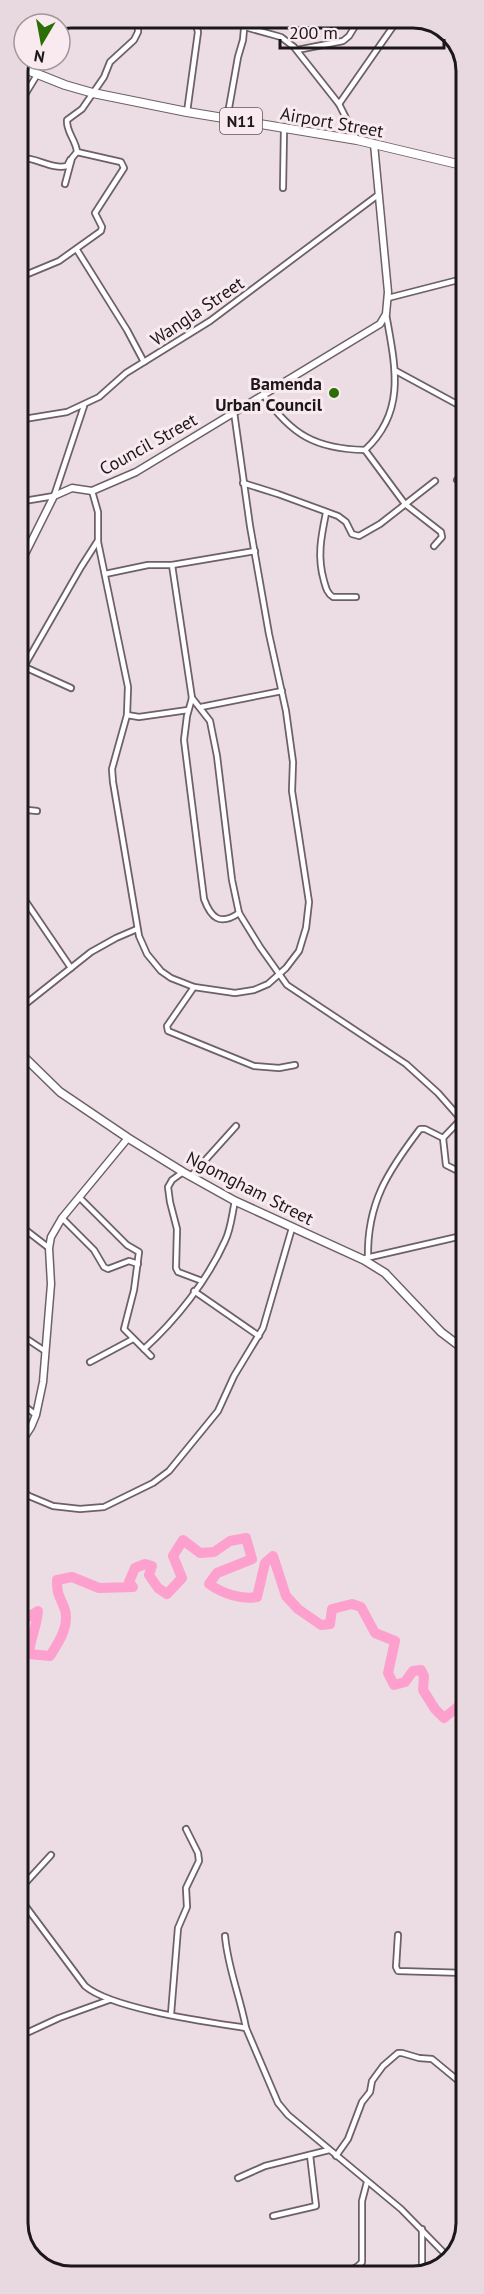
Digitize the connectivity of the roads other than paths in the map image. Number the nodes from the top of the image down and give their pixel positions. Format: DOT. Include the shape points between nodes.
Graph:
graph roads {
  1 [pos="138,28"];
  2 [pos="197,28"];
  3 [pos="245,29"];
  4 [pos="250,29"];
  5 [pos="353,29"];
  6 [pos="391,29"];
  7 [pos="297,50"];
  8 [pos="31,72"];
  9 [pos="37,75"];
  10 [pos="29,88"];
  11 [pos="93,93"];
  12 [pos="339,104"];
  13 [pos="187,112"];
  14 [pos="226,119"];
  15 [pos="284,129"];
  16 [pos="357,140"];
  17 [pos="374,144"];
  18 [pos="77,152"];
  19 [pos="29,158"];
  20 [pos="72,158"];
  21 [pos="455,164"];
  22 [pos="65,184"];
  23 [pos="283,188"];
  24 [pos="378,195"];
  25 [pos="77,250"];
  26 [pos="29,273"];
  27 [pos="455,283"];
  28 [pos="388,298"];
  29 [pos="386,314"];
  30 [pos="144,362"];
  31 [pos="396,371"];
  32 [pos="263,394"];
  33 [pos="455,404"];
  34 [pos="84,406"];
  35 [pos="234,411"];
  36 [pos="29,418"];
  37 [pos="365,450"];
  38 [pos="435,481"];
  39 [pos="243,483"];
  40 [pos="92,491"];
  41 [pos="54,496"];
  42 [pos="29,500"];
  43 [pos="405,504"];
  44 [pos="326,513"];
  45 [pos="98,542"];
  46 [pos="29,546"];
  47 [pos="434,546"];
  48 [pos="255,551"];
  49 [pos="172,565"];
  50 [pos="105,574"];
  51 [pos="356,597"];
  52 [pos="29,654"];
  53 [pos="29,669"];
  54 [pos="71,687"];
  55 [pos="282,691"];
  56 [pos="192,698"];
  57 [pos="201,707"];
  58 [pos="188,710"];
  59 [pos="127,715"];
  60 [pos="29,810"];
  61 [pos="37,811"];
  62 [pos="29,906"];
  63 [pos="238,913"];
  64 [pos="137,929"];
  65 [pos="71,968"];
  66 [pos="278,974"];
  67 [pos="194,987"];
  68 [pos="29,1001"];
  69 [pos="29,1062"];
  70 [pos="295,1065"];
  71 [pos="455,1113"];
  72 [pos="455,1123"];
  73 [pos="237,1126"];
  74 [pos="128,1138"];
  75 [pos="442,1138"];
  76 [pos="456,1170"];
  77 [pos="183,1172"];
  78 [pos="191,1176"];
  79 [pos="80,1198"];
  80 [pos="235,1201"];
  81 [pos="62,1218"];
  82 [pos="292,1228"];
  83 [pos="29,1233"];
  84 [pos="456,1238"];
  85 [pos="49,1248"];
  86 [pos="366,1259"];
  87 [pos="138,1264"];
  88 [pos="202,1281"];
  89 [pos="194,1291"];
  90 [pos="259,1336"];
  91 [pos="133,1339"];
  92 [pos="29,1340"];
  93 [pos="456,1343"];
  94 [pos="144,1349"];
  95 [pos="45,1351"];
  96 [pos="151,1356"];
  97 [pos="90,1362"];
  98 [pos="29,1410"];
  99 [pos="36,1415"];
  100 [pos="29,1429"];
  101 [pos="29,1496"];
  102 [pos="186,1828"];
  103 [pos="51,1855"];
  104 [pos="29,1878"];
  105 [pos="29,1911"];
  106 [pos="398,1935"];
  107 [pos="225,1936"];
  108 [pos="456,1973"];
  109 [pos="109,2000"];
  110 [pos="171,2014"];
  111 [pos="246,2028"];
  112 [pos="29,2032"];
  113 [pos="456,2079"];
  114 [pos="328,2150"];
  115 [pos="310,2155"];
  116 [pos="336,2156"];
  117 [pos="238,2178"];
  118 [pos="367,2182"];
  119 [pos="273,2216"];
  120 [pos="422,2229"];
  121 [pos="444,2252"];
  122 [pos="422,2264"];
  123 [pos="360,2265"];
  1 -- 11 [label="street" via="134,40 110,62"];
  2 -- 13 [label="street"];
  3 -- 14 [label="street"];
  4 -- 7 [label="street" via="281,38"];
  5 -- 7 [label="street" via="343,41"];
  6 -- 12 [label="street"];
  7 -- 12 [label="street"];
  8 -- 9 [label="highway, Airport Street / N11"];
  9 -- 10 [label="street"];
  9 -- 11 [label="highway, Airport Street / N11"];
  11 -- 13 [label="highway, Airport Street / N11"];
  11 -- 18 [label="street" via="82,109 67,120"];
  12 -- 16 [label="street"];
  13 -- 14 [label="highway, Airport Street / N11"];
  14 -- 15 [label="highway, Airport Street / N11"];
  15 -- 16 [label="highway, Airport Street / N11"];
  15 -- 23 [label="street"];
  16 -- 17 [label="highway, Airport Street / N11"];
  17 -- 21 [label="highway, Airport Street / N11"];
  17 -- 24 [label="street"];
  18 -- 20 [label="street"];
  18 -- 25 [label="street" via="121,162 124,168 95,213 101,231"];
  19 -- 20 [label="street" via="61,167 67,166"];
  20 -- 22 [label="street"];
  24 -- 28 [label="street"];
  24 -- 30 [label="street, Wangla Street" via="210,321"];
  25 -- 26 [label="street"];
  25 -- 30 [label="street"];
  27 -- 28 [label="street"];
  28 -- 29 [label="street"];
  29 -- 31 [label="street"];
  29 -- 32 [label="street, Council Street" via="370,331"];
  30 -- 34 [label="street, Wangla Street"];
  31 -- 33 [label="street"];
  31 -- 37 [label="street" via="387,421"];
  32 -- 35 [label="street, Council Street"];
  32 -- 37 [label="street" via="275,412 304,436 322,445"];
  34 -- 36 [label="street, Wangla Street"];
  34 -- 41 [label="street"];
  35 -- 39 [label="street"];
  35 -- 40 [label="street, Council Street" via="136,472"];
  37 -- 43 [label="street"];
  38 -- 43 [label="street"];
  39 -- 44 [label="street"];
  39 -- 48 [label="street"];
  40 -- 41 [label="street, Council Street" via="72,488"];
  40 -- 45 [label="street" via="98,512"];
  41 -- 42 [label="street"];
  41 -- 46 [label="street"];
  43 -- 44 [label="street" via="359,536 352,534 343,518"];
  43 -- 47 [label="street" via="441,532 442,537"];
  44 -- 51 [label="street" via="319,549 327,592 333,597"];
  45 -- 50 [label="street"];
  45 -- 52 [label="street"];
  48 -- 49 [label="street"];
  48 -- 55 [label="street"];
  49 -- 50 [label="street" via="148,565"];
  49 -- 56 [label="street"];
  50 -- 59 [label="street" via="128,687"];
  53 -- 54 [label="street"];
  55 -- 57 [label="street"];
  55 -- 66 [label="street" via="309,902 299,951"];
  56 -- 57 [label="street"];
  56 -- 58 [label="street"];
  57 -- 63 [label="street" via="210,721 217,756"];
  58 -- 59 [label="street"];
  58 -- 63 [label="street" via="184,740 204,899 211,914 219,919"];
  59 -- 64 [label="street" via="112,768"];
  60 -- 61 [label="street"];
  62 -- 65 [label="street"];
  63 -- 66 [label="street"];
  64 -- 65 [label="street" via="99,947"];
  64 -- 67 [label="street" via="147,954 161,971"];
  65 -- 68 [label="street"];
  66 -- 67 [label="street" via="268,984 236,993"];
  66 -- 71 [label="street" via="287,985 406,1064"];
  67 -- 70 [label="street" via="167,1026 168,1031 255,1066"];
  69 -- 74 [label="main road, Ngomgham Street" via="60,1092"];
  72 -- 75 [label="street"];
  73 -- 78 [label="street"];
  74 -- 77 [label="main road, Ngomgham Street"];
  74 -- 79 [label="street"];
  75 -- 76 [label="street" via="446,1165"];
  75 -- 86 [label="street" via="420,1129 393,1164 372,1210"];
  77 -- 78 [label="main road, Ngomgham Street"];
  77 -- 88 [label="street" via="168,1187 177,1229 176,1268"];
  78 -- 80 [label="main road, Ngomgham Street"];
  79 -- 81 [label="street"];
  79 -- 87 [label="street" via="139,1252"];
  80 -- 82 [label="main road, Ngomgham Street"];
  80 -- 88 [label="street" via="225,1241"];
  81 -- 85 [label="street"];
  81 -- 87 [label="street" via="94,1250 104,1267 129,1261"];
  82 -- 86 [label="main road, Ngomgham Street"];
  82 -- 90 [label="street"];
  83 -- 85 [label="street"];
  84 -- 86 [label="street"];
  85 -- 95 [label="street" via="51,1284"];
  86 -- 93 [label="main road, Ngomgham Street"];
  87 -- 91 [label="street" via="124,1325"];
  88 -- 89 [label="street"];
  89 -- 90 [label="street"];
  89 -- 94 [label="street" via="166,1329"];
  90 -- 101 [label="street" via="218,1411 169,1471 104,1507 53,1506"];
  91 -- 94 [label="street"];
  91 -- 97 [label="street"];
  92 -- 95 [label="street"];
  94 -- 96 [label="street"];
  95 -- 99 [label="street"];
  98 -- 99 [label="street"];
  99 -- 100 [label="street"];
  102 -- 110 [label="street" via="199,1861 186,1888 187,1906 178,1929"];
  103 -- 104 [label="street"];
  105 -- 109 [label="street" via="85,1986"];
  106 -- 108 [label="street" via="398,1971"];
  107 -- 111 [label="street" via="229,1968"];
  109 -- 110 [label="street"];
  109 -- 112 [label="street"];
  110 -- 111 [label="street"];
  111 -- 114 [label="street" via="278,2103"];
  113 -- 116 [label="street" via="432,2059 398,2054 372,2081 348,2139"];
  114 -- 115 [label="street"];
  114 -- 116 [label="street"];
  115 -- 117 [label="street"];
  115 -- 119 [label="street" via="316,2206"];
  116 -- 118 [label="street"];
  118 -- 120 [label="street"];
  118 -- 123 [label="street" via="362,2201"];
  120 -- 121 [label="street"];
  120 -- 122 [label="street"];
}
